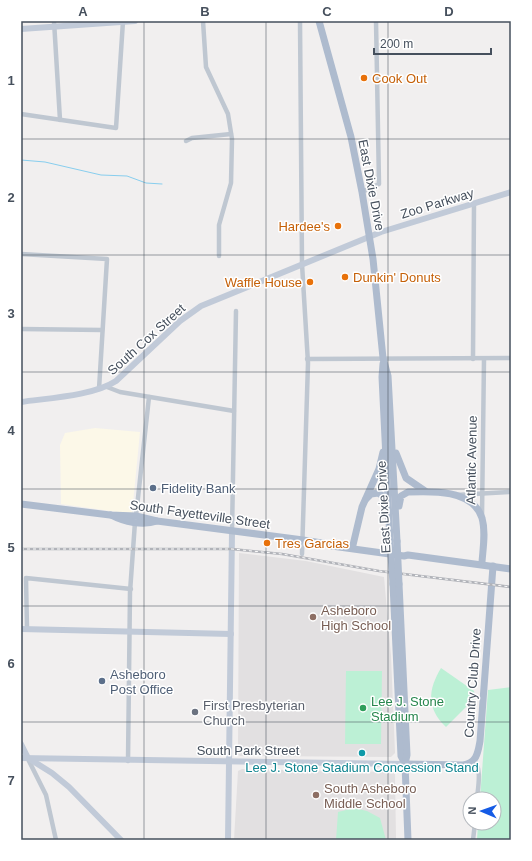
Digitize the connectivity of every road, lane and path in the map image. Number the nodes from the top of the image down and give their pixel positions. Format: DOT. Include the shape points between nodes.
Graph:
graph roads {
  1 [pos="123,21"];
  2 [pos="135,21"];
  3 [pos="203,21"];
  4 [pos="300,21"];
  5 [pos="319,21"];
  6 [pos="376,21"];
  7 [pos="54,24"];
  8 [pos="21,29"];
  9 [pos="21,114"];
  10 [pos="60,120"];
  11 [pos="231,134"];
  12 [pos="186,141"];
  13 [pos="362,192"];
  14 [pos="511,192"];
  15 [pos="474,204"];
  16 [pos="369,237"];
  17 [pos="21,254"];
  18 [pos="219,256"];
  19 [pos="302,264"];
  20 [pos="236,311"];
  21 [pos="21,329"];
  22 [pos="102,330"];
  23 [pos="383,358"];
  24 [pos="473,358"];
  25 [pos="484,358"];
  26 [pos="511,358"];
  27 [pos="308,359"];
  28 [pos="107,387"];
  29 [pos="99,389"];
  30 [pos="149,397"];
  31 [pos="21,402"];
  32 [pos="234,411"];
  33 [pos="389,438"];
  34 [pos="428,492"];
  35 [pos="509,492"];
  36 [pos="483,493"];
  37 [pos="456,495"];
  38 [pos="365,500"];
  39 [pos="21,504"];
  40 [pos="390,518"];
  41 [pos="482,518"];
  42 [pos="136,519"];
  43 [pos="396,523"];
  44 [pos="232,532"];
  45 [pos="302,540"];
  46 [pos="394,540"];
  47 [pos="328,544"];
  48 [pos="353,545"];
  49 [pos="302,554"];
  50 [pos="408,555"];
  51 [pos="456,561"];
  52 [pos="482,562"];
  53 [pos="493,566"];
  54 [pos="511,566"];
  55 [pos="511,569"];
  56 [pos="131,589"];
  57 [pos="24,629"];
  58 [pos="130,631"];
  59 [pos="231,634"];
  60 [pos="21,744"];
  61 [pos="21,758"];
  62 [pos="28,758"];
  63 [pos="474,760"];
  64 [pos="128,761"];
  65 [pos="230,762"];
  66 [pos="405,764"];
  67 [pos="478,791"];
  68 [pos="56,840"];
  69 [pos="121,840"];
  70 [pos="228,840"];
  71 [pos="408,840"];
  1 -- 2 [label="main road"];
  1 -- 7 [label="main road"];
  1 -- 10 [label="street" via="116,128"];
  3 -- 11 [label="street" via="206,67 228,114"];
  4 -- 19 [label="street"];
  5 -- 13 [label="main road, East Dixie Drive" via="351,137"];
  6 -- 13 [label="street" via="379,184"];
  7 -- 8 [label="main road"];
  7 -- 10 [label="street"];
  9 -- 10 [label="street"];
  11 -- 12 [label="street" via="192,138"];
  11 -- 18 [label="street" via="231,183 219,225"];
  13 -- 16 [label="main road, East Dixie Drive"];
  14 -- 15 [label="main road, Zoo Parkway"];
  15 -- 16 [label="main road, Zoo Parkway"];
  15 -- 24 [label="street"];
  16 -- 19 [label="main road, South Cox Street"];
  16 -- 23 [label="main road, East Dixie Drive"];
  17 -- 22 [label="street" via="107,259"];
  19 -- 27 [label="street"];
  19 -- 28 [label="main road, South Cox Street" via="201,306 180,321"];
  20 -- 32 [label="street"];
  21 -- 22 [label="street"];
  22 -- 29 [label="street"];
  23 -- 24 [label="street"];
  23 -- 27 [label="street"];
  23 -- 33 [label="main road, East Dixie Drive" via="382,377"];
  24 -- 25 [label="street"];
  25 -- 26 [label="street"];
  25 -- 36 [label="street, Atlantic Avenue"];
  27 -- 45 [label="street"];
  28 -- 29 [label="main road, South Cox Street"];
  28 -- 30 [label="street"];
  29 -- 31 [label="main road, South Cox Street"];
  30 -- 32 [label="street"];
  30 -- 42 [label="street"];
  32 -- 44 [label="street"];
  33 -- 34 [label="main road" via="406,478"];
  33 -- 38 [label="main road"];
  33 -- 40 [label="main road, East Dixie Drive"];
  33 -- 43 [label="main road, East Dixie Drive"];
  34 -- 37 [label="main road"];
  34 -- 43 [label="main road" via="403,493"];
  35 -- 36 [label="street"];
  36 -- 37 [label="street"];
  36 -- 41 [label="street, Atlantic Avenue"];
  37 -- 41 [label="main road" via="472,504"];
  38 -- 40 [label="main road" via="374,492 382,494"];
  38 -- 48 [label="main road"];
  39 -- 42 [label="main road, South Fayetteville Street"];
  40 -- 46 [label="main road, East Dixie Drive"];
  41 -- 52 [label="main road, Atlantic Avenue"];
  42 -- 44 [label="main road, South Fayetteville Street" via="149,524 155,520"];
  42 -- 56 [label="street"];
  43 -- 46 [label="main road, East Dixie Drive"];
  44 -- 45 [label="main road, South Fayetteville Street"];
  44 -- 59 [label="main road"];
  45 -- 47 [label="main road, South Fayetteville Street"];
  45 -- 49 [label="street"];
  46 -- 66 [label="main road, East Dixie Drive, bridge" via="401,756"];
  47 -- 48 [label="main road, South Fayetteville Street" via="332,542"];
  47 -- 50 [label="main road, South Fayetteville Street"];
  48 -- 50 [label="main road, South Fayetteville Street" via="404,552"];
  50 -- 51 [label="main road, South Fayetteville Street"];
  51 -- 52 [label="main road, South Fayetteville Street" via="460,559"];
  51 -- 53 [label="main road, South Fayetteville Street"];
  52 -- 54 [label="main road, South Fayetteville Street"];
  53 -- 55 [label="main road, South Fayetteville Street"];
  53 -- 63 [label="main road, Country Club Drive" via="480,741"];
  56 -- 57 [label="street" via="26,578"];
  56 -- 58 [label="street"];
  57 -- 58 [label="main road"];
  58 -- 59 [label="main road"];
  58 -- 64 [label="street"];
  59 -- 65 [label="main road"];
  60 -- 62 [label="main road"];
  61 -- 62 [label="main road, South Park Street"];
  62 -- 64 [label="main road, South Park Street"];
  62 -- 68 [label="street" via="46,795"];
  62 -- 69 [label="main road" via="68,787"];
  63 -- 66 [label="main road, South Park Street" via="463,764"];
  63 -- 67 [label="street" via="479,770"];
  64 -- 65 [label="main road, South Park Street"];
  65 -- 66 [label="main road, South Park Street"];
  65 -- 70 [label="main road"];
  66 -- 71 [label="main road, East Dixie Drive"];
}
